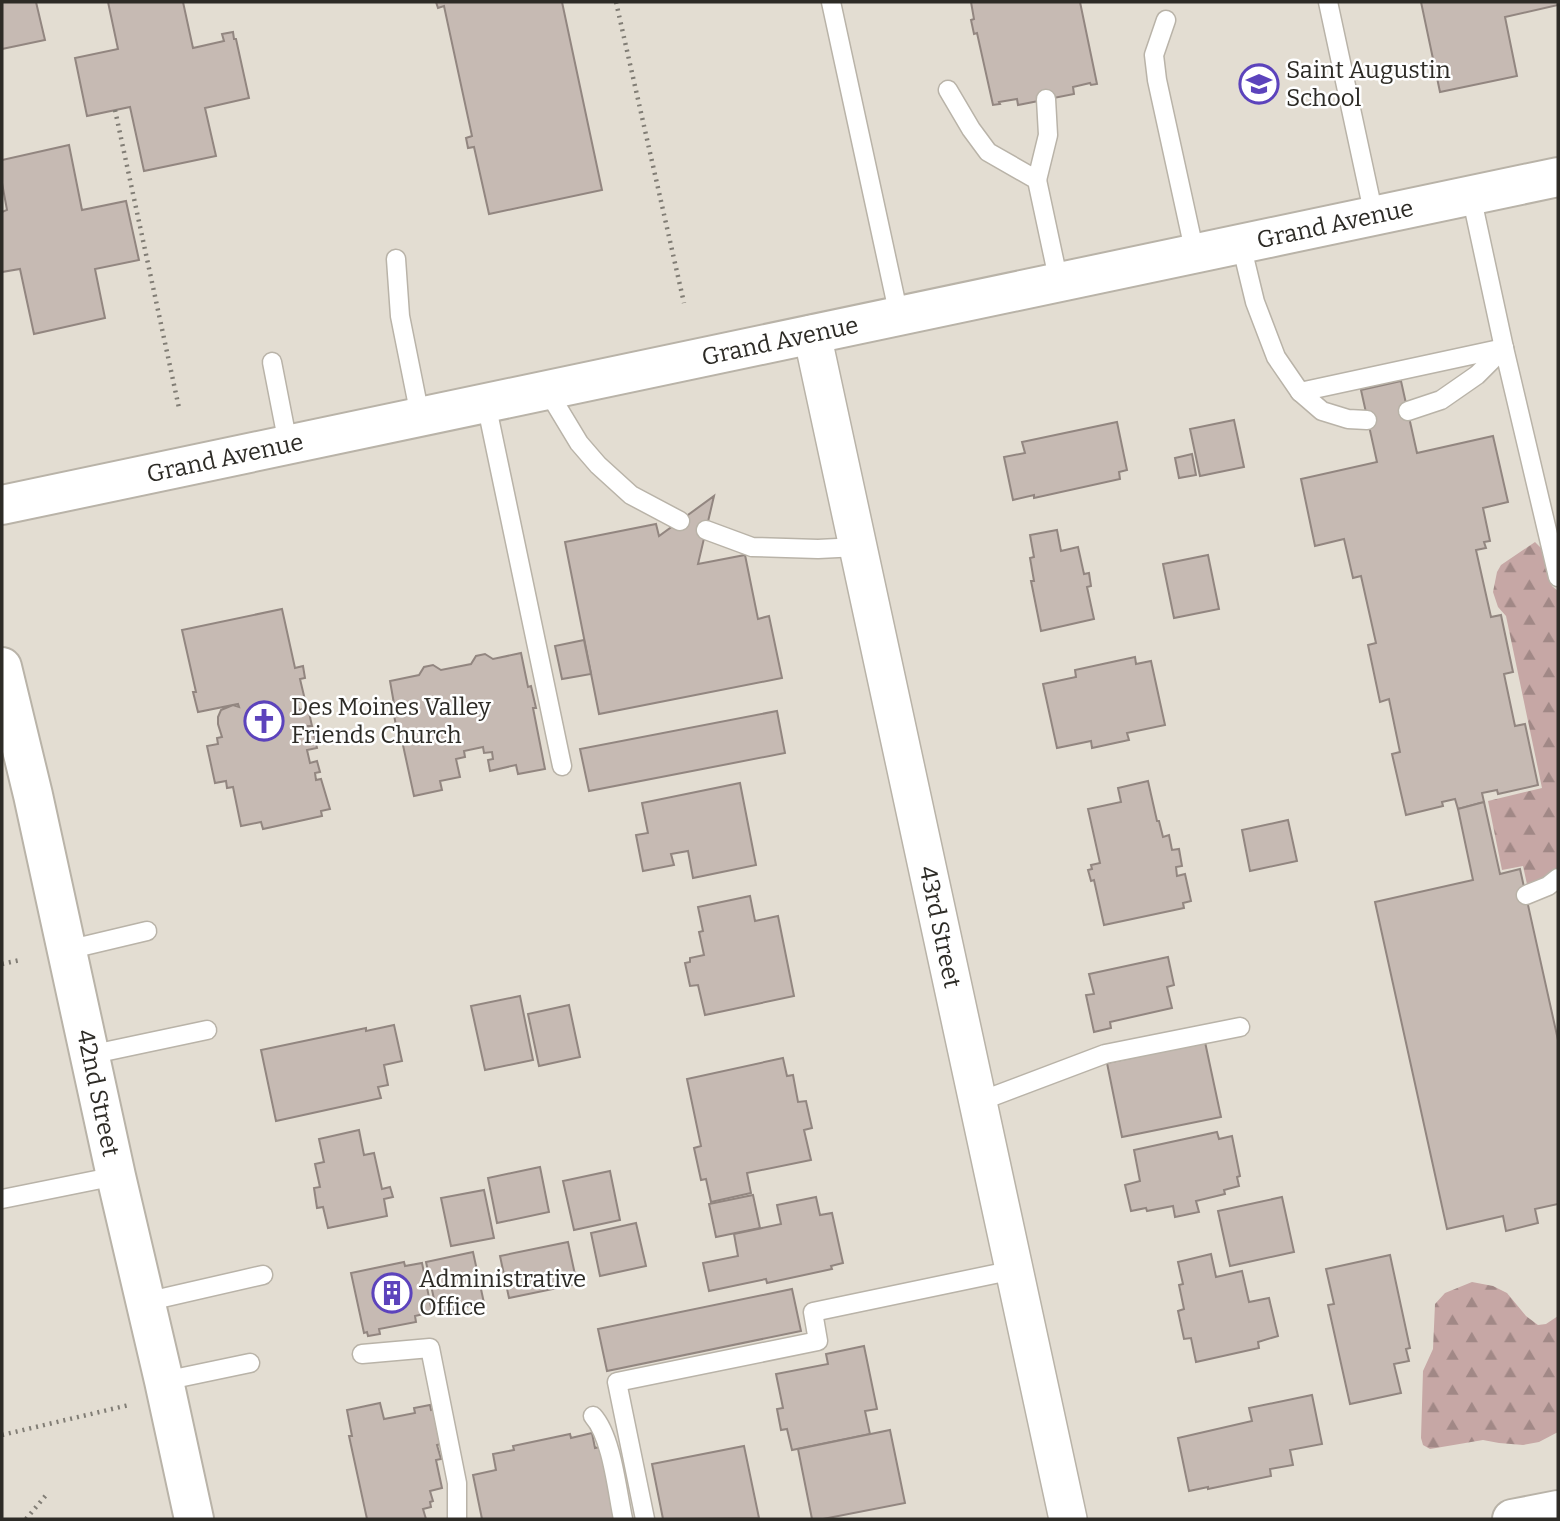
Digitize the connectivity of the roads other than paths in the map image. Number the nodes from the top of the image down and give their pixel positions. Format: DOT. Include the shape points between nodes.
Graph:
graph roads {
  1 [pos="831,2"];
  2 [pos="1328,2"];
  3 [pos="1166,20"];
  4 [pos="948,90"];
  5 [pos="1045,99"];
  6 [pos="1558,177"];
  7 [pos="1037,180"];
  8 [pos="1471,195"];
  9 [pos="1374,216"];
  10 [pos="1241,244"];
  11 [pos="1195,254"];
  12 [pos="396,259"];
  13 [pos="1059,283"];
  14 [pos="900,316"];
  15 [pos="812,334"];
  16 [pos="1504,348"];
  17 [pos="272,362"];
  18 [pos="547,390"];
  19 [pos="1300,392"];
  20 [pos="486,403"];
  21 [pos="1408,411"];
  22 [pos="420,416"];
  23 [pos="1367,420"];
  24 [pos="288,444"];
  25 [pos="2,505"];
  26 [pos="680,521"];
  27 [pos="706,530"];
  28 [pos="858,547"];
  29 [pos="1558,577"];
  30 [pos="2,667"];
  31 [pos="562,766"];
  32 [pos="1558,878"];
  33 [pos="1526,895"];
  34 [pos="147,931"];
  35 [pos="67,950"];
  36 [pos="1240,1027"];
  37 [pos="207,1030"];
  38 [pos="89,1055"];
  39 [pos="978,1102"];
  40 [pos="116,1176"];
  41 [pos="2,1199"];
  42 [pos="1014,1270"];
  43 [pos="263,1275"];
  44 [pos="145,1302"];
  45 [pos="362,1354"];
  46 [pos="250,1363"];
  47 [pos="166,1388"];
  48 [pos="593,1416"];
  49 [pos="1558,1510"];
  50 [pos="194,1519"];
  51 [pos="457,1519"];
  52 [pos="623,1519"];
  53 [pos="645,1519"];
  54 [pos="1068,1519"];
  55 [pos="1512,1519"];
  1 -- 14 [label="lane"];
  2 -- 9 [label="lane"];
  3 -- 11 [label="lane" via="1154,55 1157,80"];
  4 -- 7 [label="lane" via="988,152"];
  5 -- 7 [label="lane" via="1048,135"];
  6 -- 8 [label="main road, Grand Avenue"];
  7 -- 13 [label="lane"];
  8 -- 9 [label="main road, Grand Avenue"];
  8 -- 16 [label="lane"];
  9 -- 10 [label="main road, Grand Avenue"];
  10 -- 11 [label="main road, Grand Avenue"];
  10 -- 19 [label="lane" via="1255,302 1276,357"];
  11 -- 13 [label="main road, Grand Avenue"];
  12 -- 22 [label="lane" via="400,316"];
  13 -- 14 [label="main road, Grand Avenue"];
  14 -- 15 [label="main road, Grand Avenue"];
  15 -- 18 [label="main road, Grand Avenue"];
  15 -- 28 [label="street, 43rd Street"];
  16 -- 19 [label="lane"];
  16 -- 21 [label="lane" via="1477,375 1441,400"];
  16 -- 29 [label="lane"];
  17 -- 24 [label="lane"];
  18 -- 20 [label="main road, Grand Avenue"];
  18 -- 26 [label="lane" via="579,443 598,464 631,495"];
  19 -- 23 [label="lane" via="1322,411"];
  20 -- 22 [label="main road, Grand Avenue"];
  20 -- 31 [label="lane"];
  22 -- 24 [label="main road, Grand Avenue"];
  24 -- 25 [label="main road, Grand Avenue"];
  27 -- 28 [label="lane" via="752,547"];
  28 -- 39 [label="street, 43rd Street"];
  30 -- 35 [label="main road, 42nd Street"];
  32 -- 33 [label="lane"];
  34 -- 35 [label="lane"];
  35 -- 38 [label="main road, 42nd Street"];
  36 -- 39 [label="lane" via="1105,1054"];
  37 -- 38 [label="lane"];
  38 -- 40 [label="main road, 42nd Street"];
  39 -- 42 [label="street, 43rd Street"];
  40 -- 41 [label="lane"];
  40 -- 44 [label="main road, 42nd Street"];
  42 -- 53 [label="lane" via="813,1312 818,1341 617,1382"];
  42 -- 54 [label="street, 43rd Street"];
  43 -- 44 [label="lane"];
  44 -- 47 [label="main road, 42nd Street"];
  45 -- 51 [label="lane" via="430,1348 457,1483"];
  46 -- 47 [label="lane"];
  47 -- 50 [label="main road, 42nd Street"];
  48 -- 52 [label="lane" via="609,1451"];
  49 -- 55 [label="main road"];
}
